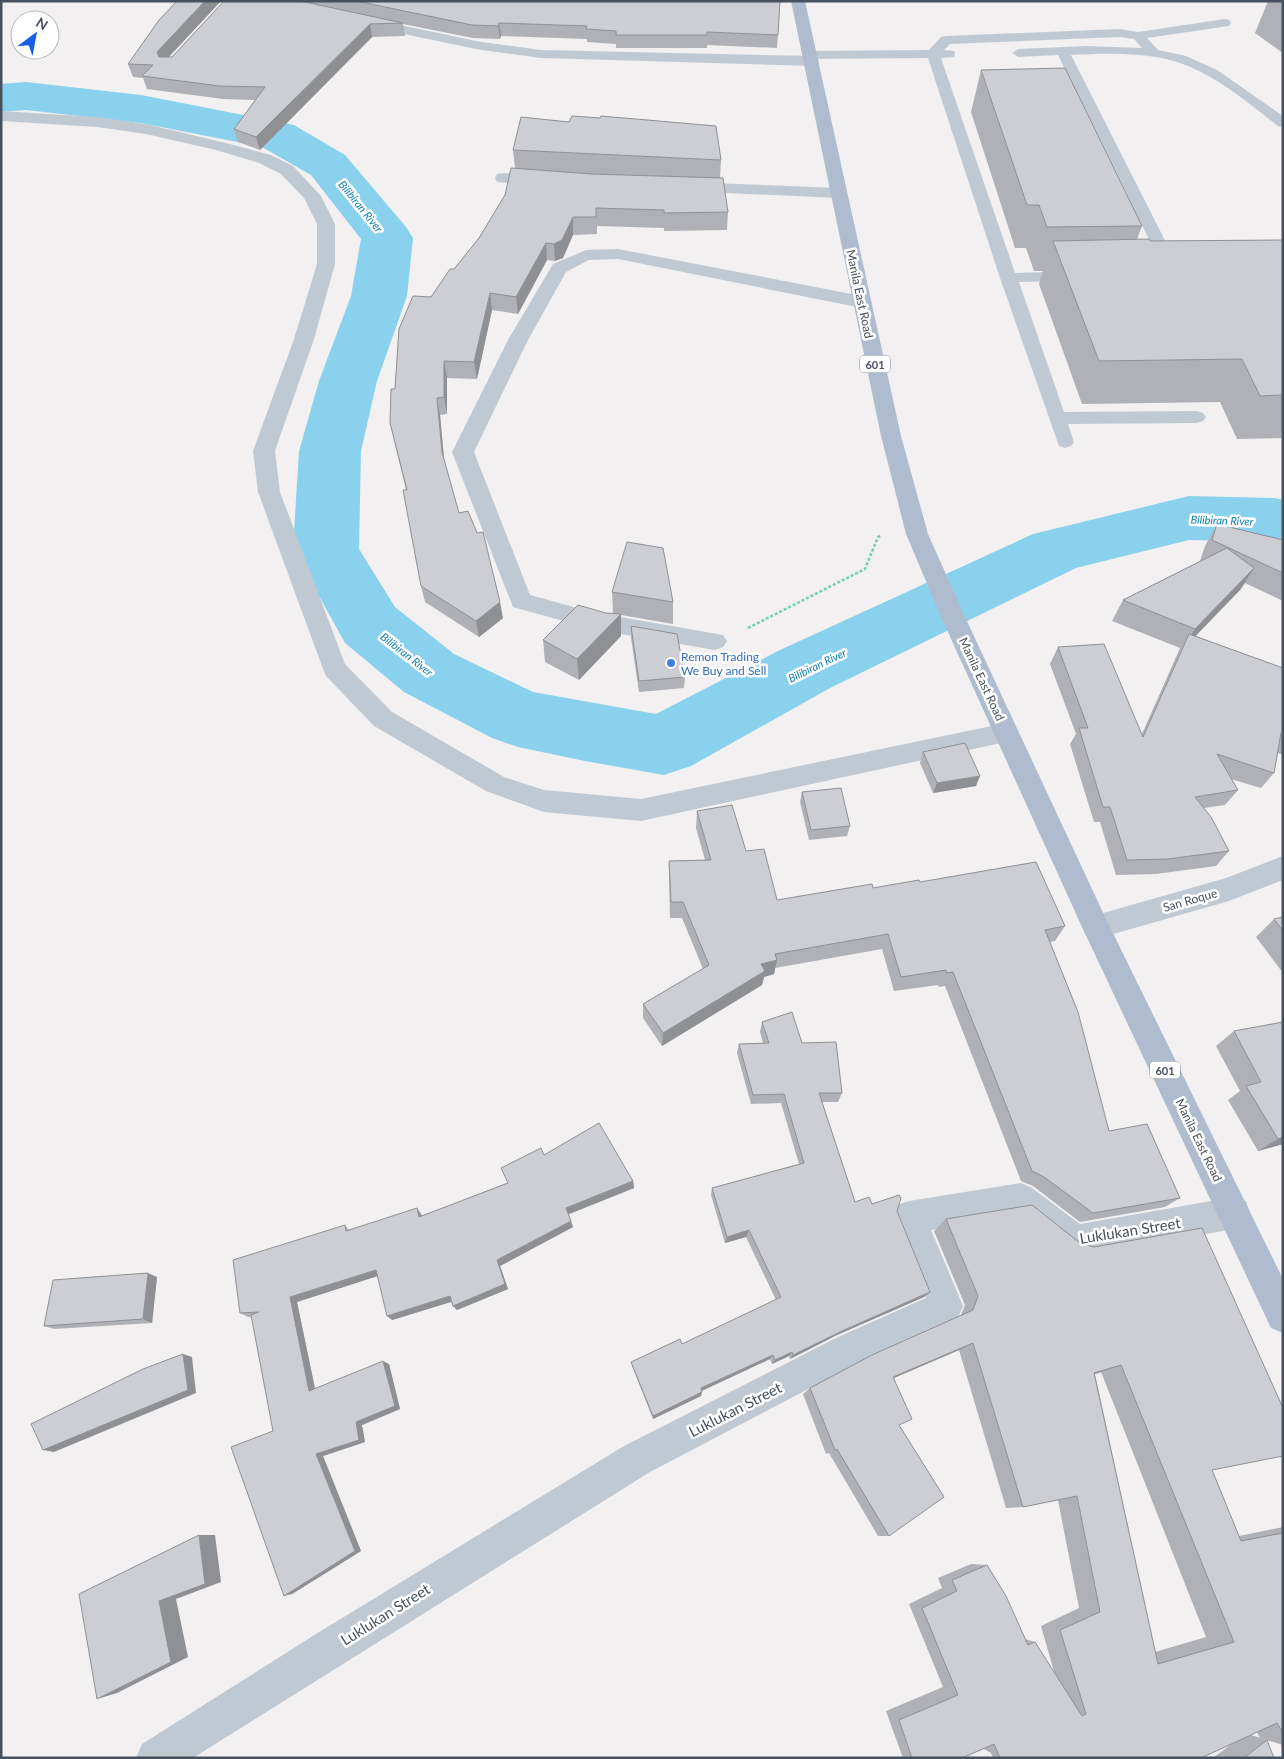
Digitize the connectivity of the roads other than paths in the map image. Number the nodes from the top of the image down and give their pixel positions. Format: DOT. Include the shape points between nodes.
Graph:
graph roads {
  1 [pos="300,1"];
  2 [pos="798,1"];
  3 [pos="1225,23"];
  4 [pos="1138,36"];
  5 [pos="1152,51"];
  6 [pos="1064,52"];
  7 [pos="1007,53"];
  8 [pos="932,54"];
  9 [pos="961,54"];
  10 [pos="811,58"];
  11 [pos="1,116"];
  12 [pos="1283,124"];
  13 [pos="503,178"];
  14 [pos="566,182"];
  15 [pos="673,186"];
  16 [pos="838,192"];
  17 [pos="1154,274"];
  18 [pos="1086,276"];
  19 [pos="1008,278"];
  20 [pos="862,302"];
  21 [pos="1197,417"];
  22 [pos="1058,418"];
  23 [pos="1065,442"];
  24 [pos="715,641"];
  25 [pos="1002,723"];
  26 [pos="1283,868"];
  27 [pos="1096,928"];
  28 [pos="1234,1212"];
  29 [pos="1280,1305"];
  30 [pos="156,1758"];
  1 -- 10 [label="street" via="302,8 312,11 481,46 541,54"];
  2 -- 10 [label="main road, Manila East Road / 601"];
  3 -- 4 [label="lane"];
  4 -- 5 [label="lane"];
  4 -- 8 [label="lane" via="1120,33 946,40"];
  5 -- 6 [label="lane"];
  5 -- 12 [label="lane" via="1200,66 1225,80"];
  6 -- 7 [label="lane"];
  6 -- 17 [label="lane" via="1179,273"];
  8 -- 9 [label="lane"];
  8 -- 10 [label="lane"];
  8 -- 19 [label="lane"];
  10 -- 16 [label="main road, Manila East Road / 601"];
  11 -- 25 [label="street" via="97,122 146,129 220,146 265,159 287,170 312,196 326,224 326,264 304,339 264,451 269,492 335,669 383,719 495,784 544,801 641,810"];
  13 -- 14 [label="street"];
  15 -- 16 [label="street"];
  16 -- 20 [label="main road, Manila East Road / 601"];
  18 -- 19 [label="lane"];
  19 -- 22 [label="lane"];
  20 -- 24 [label="street" via="618,254 586,255 559,268 523,331 463,452 522,601 547,610"];
  20 -- 25 [label="main road, Manila East Road / 601" via="891,436 916,531"];
  21 -- 22 [label="lane"];
  22 -- 23 [label="lane"];
  25 -- 27 [label="main road, Manila East Road / 601"];
  26 -- 27 [label="street, San Roque" via="1229,889"];
  27 -- 28 [label="main road, Manila East Road / 601"];
  28 -- 29 [label="main road, Manila East Road / 601"];
  28 -- 30 [label="street, Luklukan Street" via="1076,1241 1022,1199 909,1217 946,1306 850,1349 637,1459"];
}
